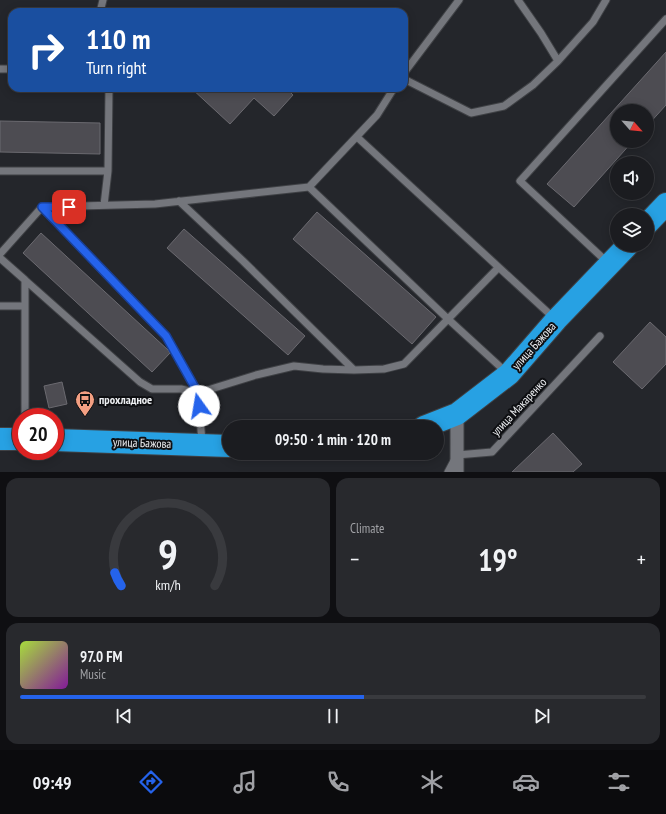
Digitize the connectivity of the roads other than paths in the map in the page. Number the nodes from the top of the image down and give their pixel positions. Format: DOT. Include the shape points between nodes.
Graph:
graph roads {
  1 [pos="459,0"];
  2 [pos="518,0"];
  3 [pos="606,0"];
  4 [pos="666,19"];
  5 [pos="558,61"];
  6 [pos="408,68"];
  7 [pos="408,82"];
  8 [pos="109,92"];
  9 [pos="391,92"];
  10 [pos="357,137"];
  11 [pos="0,171"];
  12 [pos="108,171"];
  13 [pos="309,187"];
  14 [pos="179,201"];
  15 [pos="666,204"];
  16 [pos="104,205"];
  17 [pos="42,207"];
  18 [pos="654,217"];
  19 [pos="622,252"];
  20 [pos="0,254"];
  21 [pos="0,258"];
  22 [pos="610,265"];
  23 [pos="498,268"];
  24 [pos="25,280"];
  25 [pos="0,306"];
  26 [pos="25,306"];
  27 [pos="448,319"];
  28 [pos="556,320"];
  29 [pos="600,336"];
  30 [pos="354,370"];
  31 [pos="509,374"];
  32 [pos="198,393"];
  33 [pos="24,408"];
  34 [pos="457,414"];
  35 [pos="442,420"];
  36 [pos="0,439"];
  37 [pos="12,439"];
  38 [pos="64,440"];
  39 [pos="202,444"];
  40 [pos="222,445"];
  41 [pos="457,455"];
  42 [pos="448,472"];
  43 [pos="457,472"];
  1 -- 6 [label="lane"];
  2 -- 5 [label="lane"];
  3 -- 5 [label="lane" via="593,22"];
  4 -- 22 [label="lane" via="520,181"];
  5 -- 7 [label="lane" via="532,86 504,106 471,113"];
  8 -- 12 [label="lane"];
  9 -- 10 [label="lane" via="377,115"];
  10 -- 13 [label="lane"];
  10 -- 23 [label="lane"];
  11 -- 12 [label="lane"];
  12 -- 16 [label="lane"];
  13 -- 14 [label="lane"];
  13 -- 27 [label="lane"];
  14 -- 16 [label="lane"];
  14 -- 30 [label="lane"];
  15 -- 18 [label="highway"];
  16 -- 17 [label="lane"];
  17 -- 20 [label="lane"];
  17 -- 32 [label="lane" via="166,336"];
  19 -- 22 [label="highway, улица Бажова"];
  21 -- 24 [label="lane"];
  22 -- 28 [label="highway, улица Бажова"];
  23 -- 27 [label="lane"];
  23 -- 28 [label="lane"];
  24 -- 26 [label="lane"];
  24 -- 32 [label="lane" via="140,382 152,389 181,389"];
  25 -- 26 [label="lane"];
  26 -- 33 [label="lane"];
  27 -- 30 [label="lane" via="404,364"];
  27 -- 31 [label="lane"];
  28 -- 31 [label="highway, улица Бажова"];
  29 -- 41 [label="lane, улица Макаренко" via="492,452"];
  30 -- 32 [label="lane" via="294,366"];
  31 -- 34 [label="highway, улица Бажова"];
  32 -- 39 [label="lane"];
  34 -- 35 [label="highway, улица Бажова"];
  34 -- 41 [label="street"];
  36 -- 37 [label="highway"];
  38 -- 39 [label="highway, улица Бажова"];
  39 -- 40 [label="highway, улица Бажова"];
  41 -- 42 [label="lane"];
  41 -- 43 [label="street"];
}
